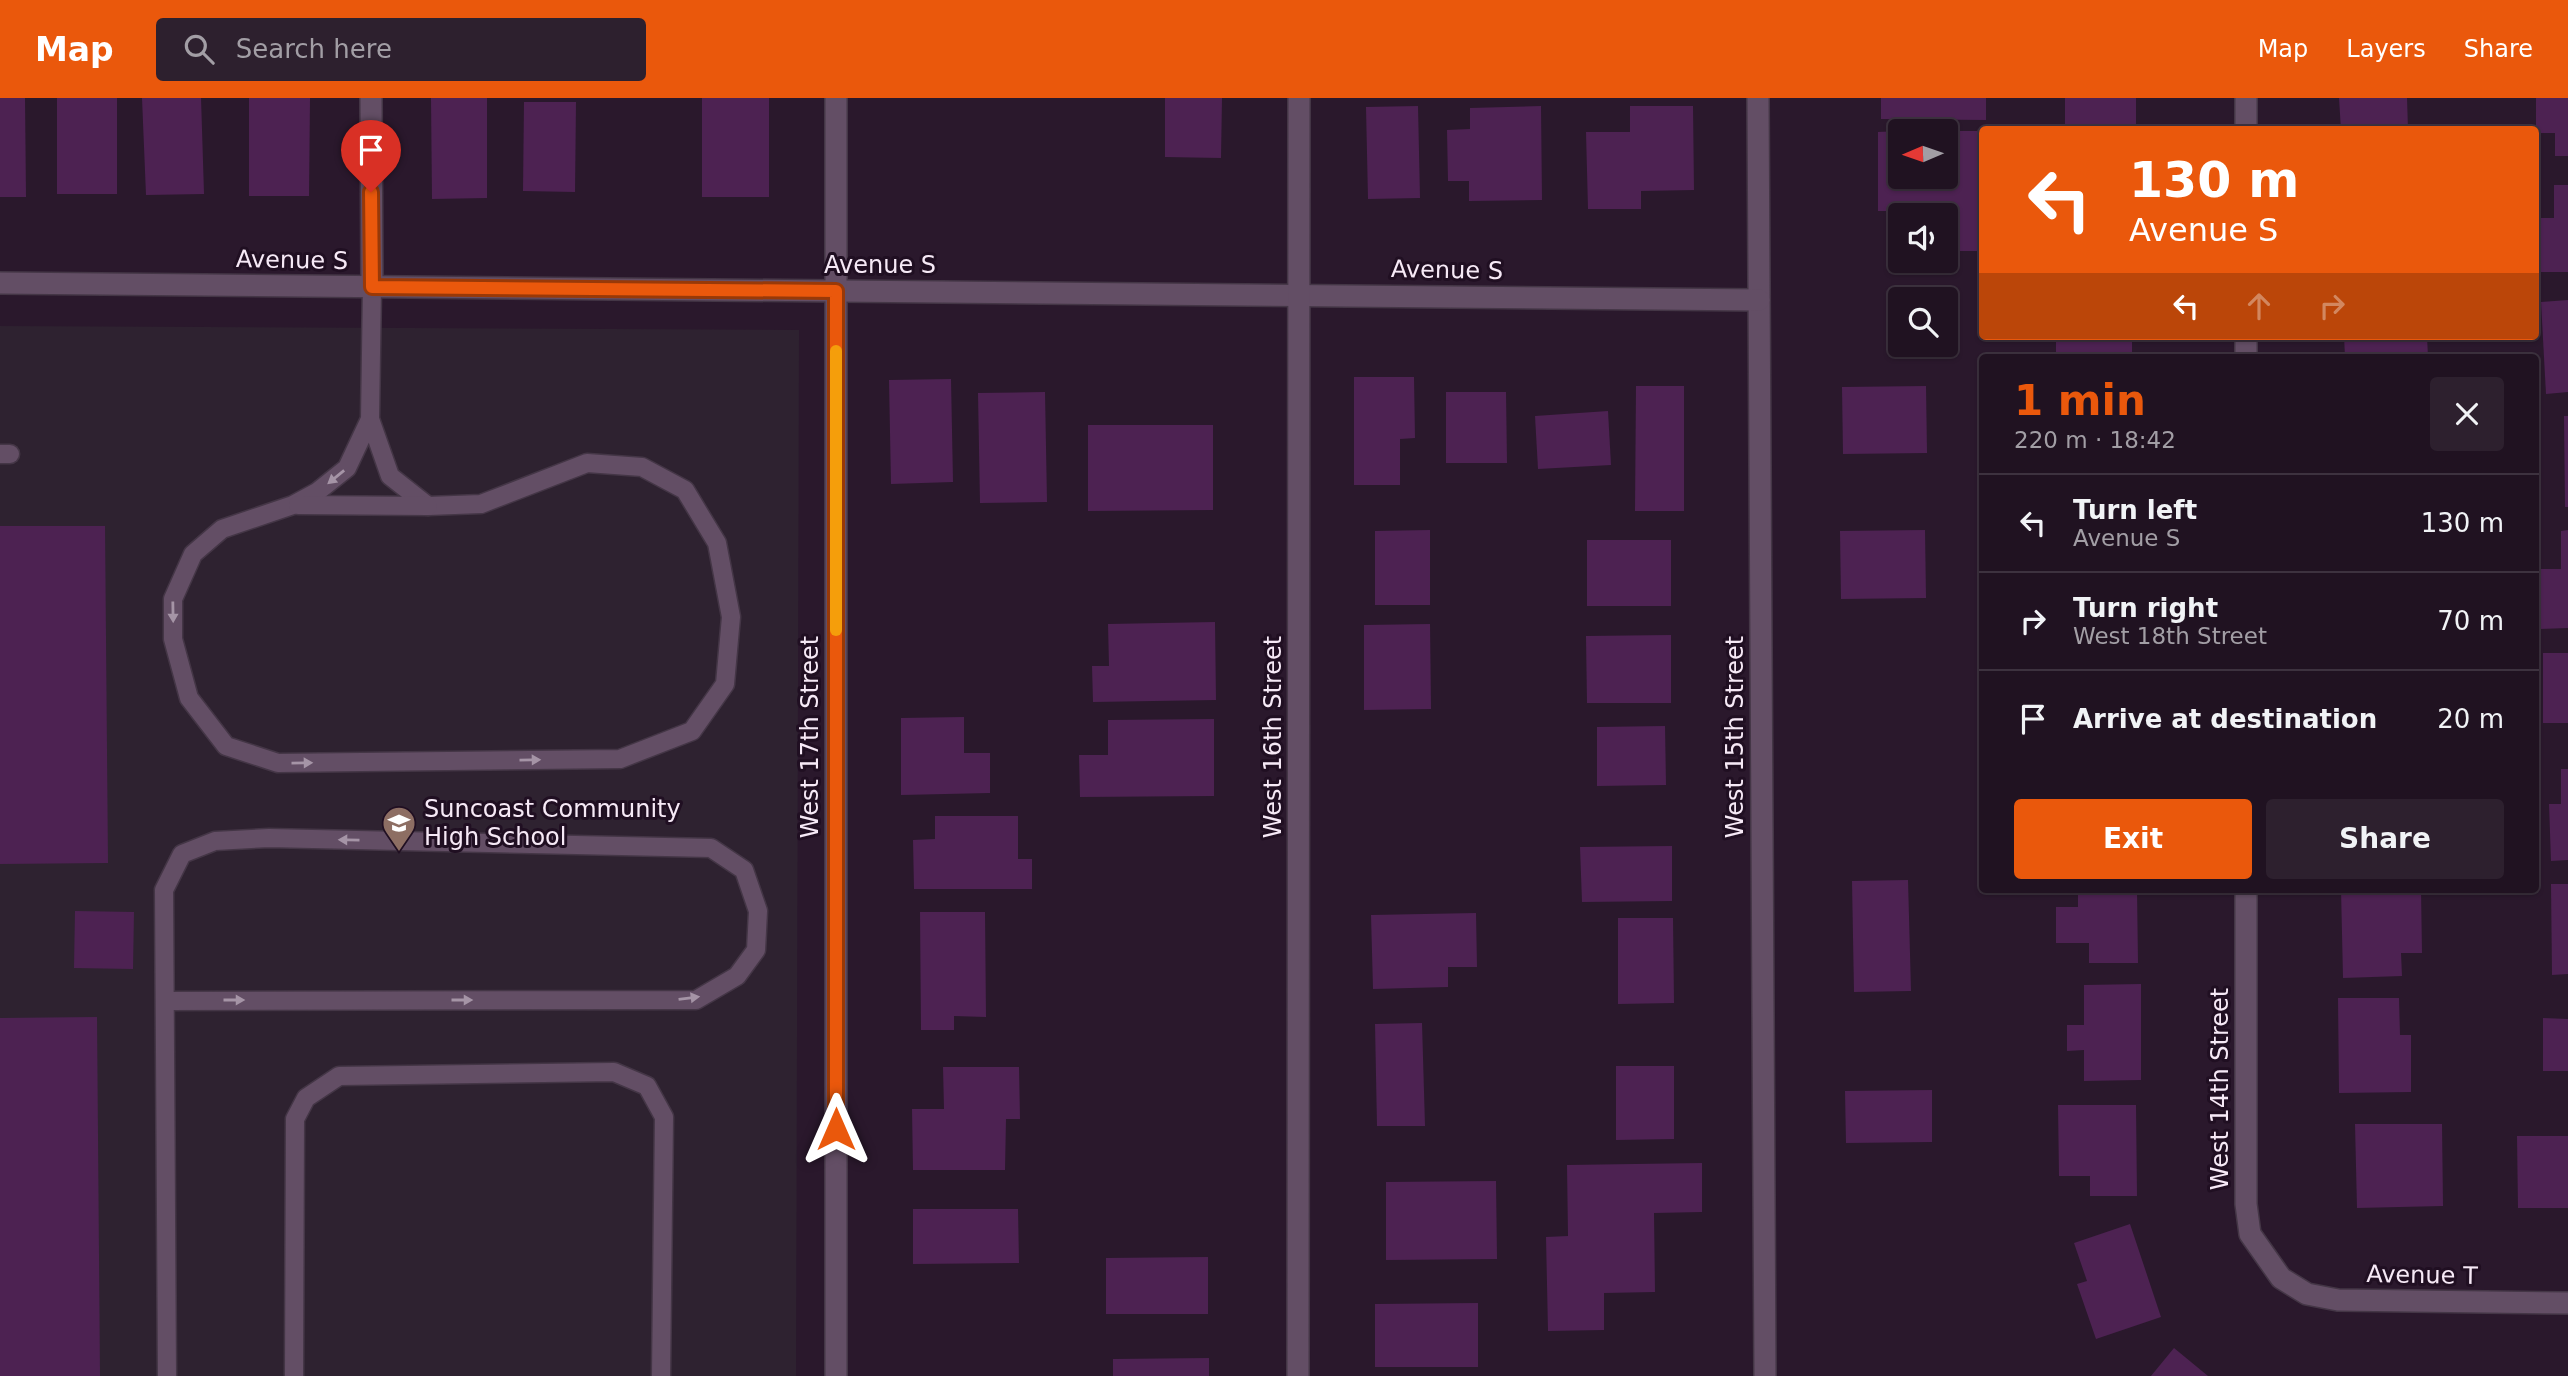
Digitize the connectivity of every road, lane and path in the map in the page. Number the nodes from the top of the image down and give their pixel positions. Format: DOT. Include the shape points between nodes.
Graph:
graph roads {
  1 [pos="371,98"];
  2 [pos="836,98"];
  3 [pos="1299,98"];
  4 [pos="1758,98"];
  5 [pos="2246,98"];
  6 [pos="2246,126"];
  7 [pos="0,283"];
  8 [pos="372,287"];
  9 [pos="836,291"];
  10 [pos="1299,295"];
  11 [pos="1759,300"];
  12 [pos="370,419"];
  13 [pos="293,505"];
  14 [pos="428,506"];
  15 [pos="2246,893"];
  16 [pos="166,1000"];
  17 [pos="2281,1278"];
  18 [pos="2568,1303"];
  19 [pos="167,1376"];
  20 [pos="294,1376"];
  21 [pos="661,1376"];
  22 [pos="835,1376"];
  23 [pos="1298,1376"];
  24 [pos="1765,1376"];
  1 -- 8 [label="street"];
  2 -- 9 [label="street, West 17th Street"];
  3 -- 10 [label="street, West 16th Street"];
  4 -- 11 [label="street, West 15th Street"];
  5 -- 6 [label="street"];
  7 -- 8 [label="street, Avenue S"];
  8 -- 9 [label="street, Avenue S"];
  8 -- 12 [label="lane"];
  9 -- 10 [label="street, Avenue S"];
  9 -- 22 [label="street, West 17th Street"];
  10 -- 11 [label="street, Avenue S"];
  10 -- 23 [label="street, West 16th Street"];
  11 -- 24 [label="street, West 15th Street"];
  12 -- 13 [label="lane, one-way" via="347,468"];
  12 -- 14 [label="lane" via="390,476"];
  13 -- 14 [label="lane"];
  13 -- 14 [label="lane, one-way" via="222,529 193,554 173,599 173,639 189,698 226,746 278,764 620,759 692,731 724,684 731,617 718,543 685,490 642,467 587,463 481,504"];
  15 -- 17 [label="street, West 14th Street" via="2246,1204 2250,1234"];
  16 -- 16 [label="lane, one-way" via="696,1000 737,976 756,950 758,911 744,870 710,848 269,838 215,841 182,854 164,890"];
  16 -- 19 [label="lane"];
  17 -- 18 [label="street, Avenue T" via="2307,1294 2338,1300"];
  20 -- 21 [label="lane" via="295,1119 306,1098 339,1076 614,1072 647,1086 664,1117"];
}
